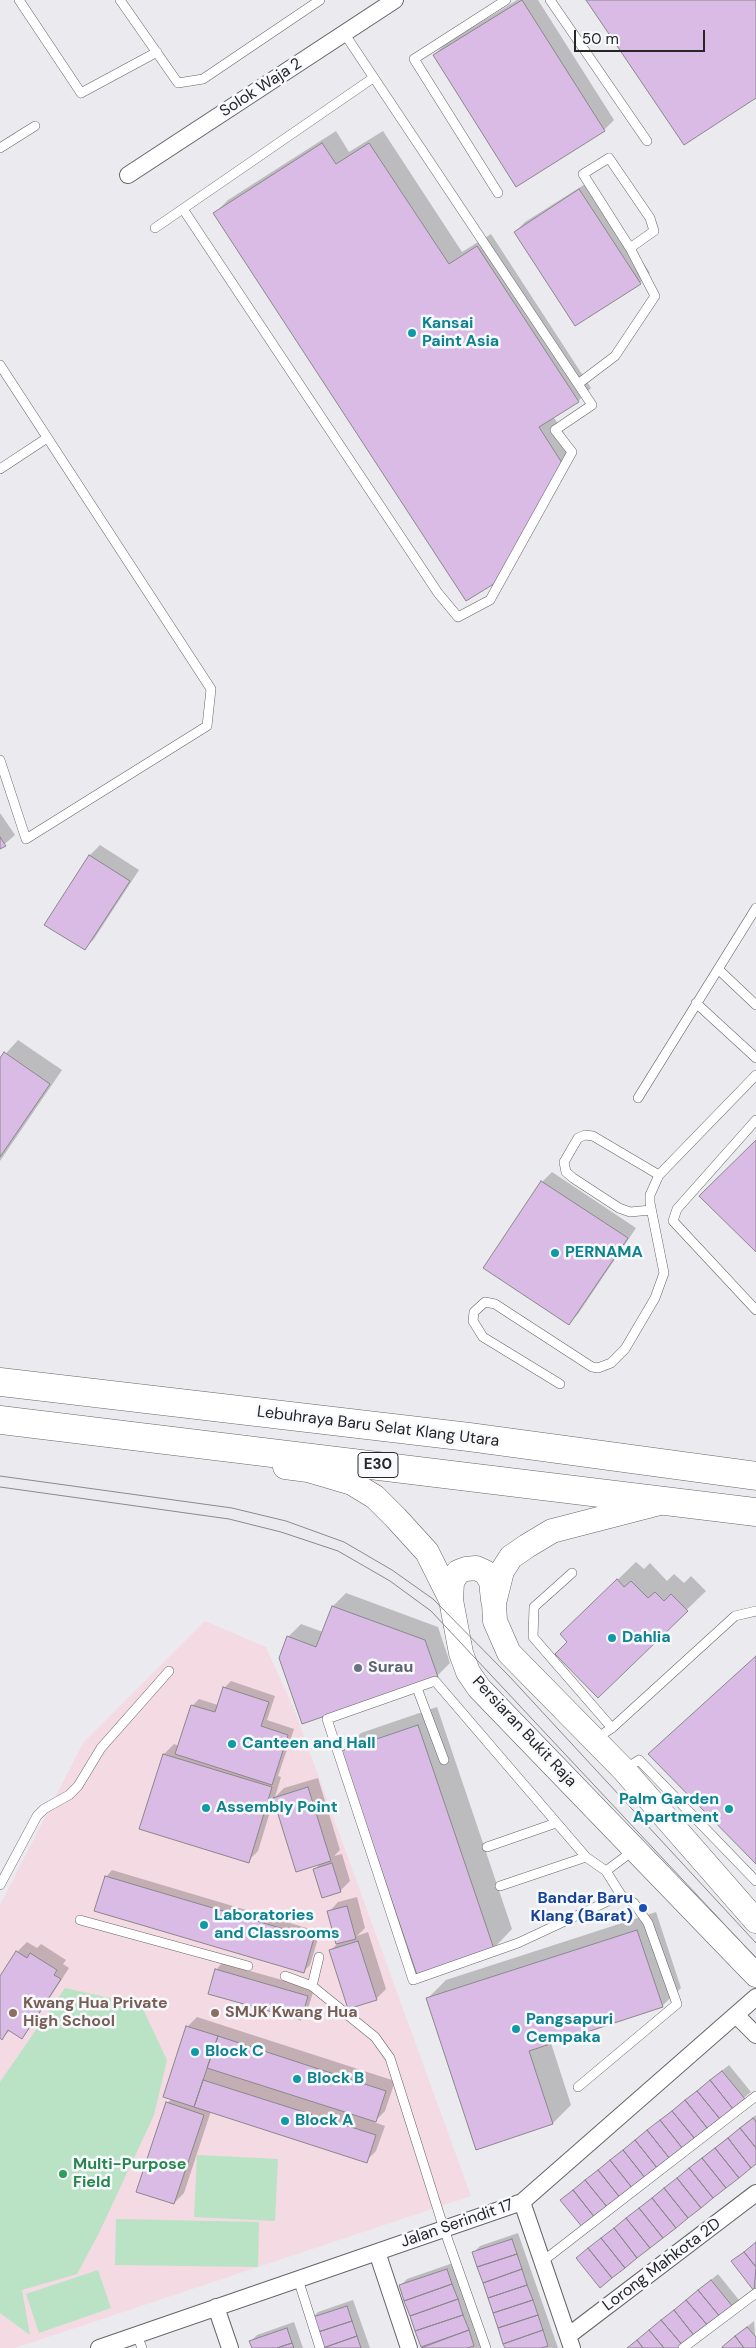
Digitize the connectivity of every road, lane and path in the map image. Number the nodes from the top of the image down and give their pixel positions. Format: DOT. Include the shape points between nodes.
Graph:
graph roads {
  1 [pos="19,0"];
  2 [pos="120,0"];
  3 [pos="320,0"];
  4 [pos="395,0"];
  5 [pos="506,0"];
  6 [pos="550,0"];
  7 [pos="344,33"];
  8 [pos="157,52"];
  9 [pos="373,78"];
  10 [pos="36,126"];
  11 [pos="647,141"];
  12 [pos="0,148"];
  13 [pos="128,175"];
  14 [pos="498,193"];
  15 [pos="183,209"];
  16 [pos="155,228"];
  17 [pos="630,248"];
  18 [pos="0,364"];
  19 [pos="578,384"];
  20 [pos="47,438"];
  21 [pos="0,469"];
  22 [pos="0,760"];
  23 [pos="756,908"];
  24 [pos="718,969"];
  25 [pos="696,1003"];
  26 [pos="756,1005"];
  27 [pos="756,1058"];
  28 [pos="756,1075"];
  29 [pos="638,1098"];
  30 [pos="756,1120"];
  31 [pos="659,1175"];
  32 [pos="651,1210"];
  33 [pos="756,1310"];
  34 [pos="0,1382"];
  35 [pos="560,1384"];
  36 [pos="0,1420"];
  37 [pos="124,1433"];
  38 [pos="756,1476"];
  39 [pos="668,1501"];
  40 [pos="756,1512"];
  41 [pos="756,1526"];
  42 [pos="572,1573"];
  43 [pos="450,1600"];
  44 [pos="494,1603"];
  45 [pos="756,1611"];
  46 [pos="169,1671"];
  47 [pos="417,1688"];
  48 [pos="603,1734"];
  49 [pos="444,1760"];
  50 [pos="624,1770"];
  51 [pos="556,1823"];
  52 [pos="487,1847"];
  53 [pos="634,1850"];
  54 [pos="586,1857"];
  55 [pos="606,1871"];
  56 [pos="756,1881"];
  57 [pos="0,1884"];
  58 [pos="500,1886"];
  59 [pos="621,1895"];
  60 [pos="80,1920"];
  61 [pos="756,1921"];
  62 [pos="319,1957"];
  63 [pos="248,1966"];
  64 [pos="756,1975"];
  65 [pos="285,1976"];
  66 [pos="312,1986"];
  67 [pos="756,1997"];
  68 [pos="736,2015"];
  69 [pos="756,2035"];
  70 [pos="578,2087"];
  71 [pos="756,2096"];
  72 [pos="756,2194"];
  73 [pos="522,2202"];
  74 [pos="444,2229"];
  75 [pos="377,2252"];
  76 [pos="542,2261"];
  77 [pos="298,2279"];
  78 [pos="756,2293"];
  79 [pos="216,2307"];
  80 [pos="139,2341"];
  81 [pos="570,2342"];
  82 [pos="98,2348"];
  83 [pos="230,2348"];
  84 [pos="320,2348"];
  85 [pos="409,2348"];
  86 [pos="486,2348"];
  87 [pos="683,2348"];
  1 -- 8 [label="lane" via="81,93"];
  2 -- 8 [label="lane"];
  3 -- 8 [label="lane" via="203,79 178,83"];
  4 -- 7 [label="street, Solok Waja 2"];
  5 -- 14 [label="lane" via="414,59"];
  6 -- 11 [label="lane"];
  7 -- 9 [label="lane"];
  7 -- 13 [label="street, Solok Waja 2"];
  9 -- 15 [label="lane"];
  9 -- 19 [label="lane"];
  10 -- 12 [label="lane"];
  15 -- 16 [label="lane"];
  15 -- 19 [label="lane" via="402,542 458,617 490,600 572,452 555,430 592,405"];
  17 -- 17 [label="lane" via="654,232 650,218 610,158 583,174"];
  17 -- 19 [label="lane" via="655,296 615,356"];
  18 -- 20 [label="lane"];
  20 -- 21 [label="lane"];
  20 -- 22 [label="lane" via="211,689 207,726 26,839"];
  23 -- 24 [label="lane"];
  24 -- 25 [label="lane"];
  24 -- 26 [label="lane"];
  25 -- 27 [label="lane"];
  25 -- 29 [label="lane"];
  28 -- 31 [label="lane"];
  30 -- 33 [label="lane" via="677,1209 673,1221"];
  31 -- 32 [label="lane" via="650,1195"];
  31 -- 32 [label="lane" via="585,1134 578,1138 564,1162 566,1172 573,1178 619,1208 630,1212"];
  32 -- 35 [label="lane" via="664,1273 656,1298 625,1349 612,1363 592,1367 495,1304 485,1302 474,1312 473,1321 483,1338"];
  34 -- 38 [label="highway, Lebuhraya Baru Selat Klang Utara / E30" via="459,1436"];
  36 -- 37 [label="highway, E30"];
  37 -- 39 [label="highway, E30"];
  37 -- 43 [label="main road, Persiaran Bukit Raja" via="225,1459 308,1470 352,1483 375,1497 427,1552"];
  39 -- 40 [label="highway, E30"];
  39 -- 41 [label="highway, E30"];
  39 -- 44 [label="main road" via="552,1532 526,1546 511,1557 502,1571"];
  42 -- 48 [label="lane" via="534,1607 533,1638"];
  43 -- 44 [label="main road" via="452,1582 458,1572 476,1568 486,1572 491,1581"];
  43 -- 53 [label="main road, Persiaran Bukit Raja" via="461,1653 479,1688"];
  44 -- 48 [label="main road" via="495,1621 509,1653"];
  45 -- 48 [label="lane" via="736,1616"];
  46 -- 57 [label="lane" via="101,1748 78,1786 37,1816"];
  47 -- 49 [label="lane"];
  47 -- 51 [label="lane" via="435,1681"];
  47 -- 59 [label="lane" via="327,1719 413,1980 518,1943"];
  48 -- 50 [label="main road"];
  50 -- 56 [label="lane" via="639,1760"];
  50 -- 61 [label="main road"];
  51 -- 52 [label="lane"];
  51 -- 54 [label="lane"];
  53 -- 55 [label="lane"];
  53 -- 64 [label="main road, Persiaran Bukit Raja"];
  54 -- 55 [label="lane"];
  54 -- 58 [label="lane"];
  55 -- 59 [label="lane"];
  59 -- 70 [label="lane" via="634,1903 648,1923 677,2004"];
  60 -- 63 [label="lane"];
  62 -- 66 [label="lane"];
  65 -- 66 [label="lane"];
  66 -- 74 [label="lane" via="375,2037 390,2058"];
  67 -- 68 [label="street, Jalan Serindit 17"];
  68 -- 69 [label="street"];
  68 -- 73 [label="street, Jalan Serindit 17"];
  71 -- 76 [label="lane"];
  72 -- 81 [label="street, Lorong Mahkota 2D"];
  73 -- 74 [label="street, Jalan Serindit 17"];
  73 -- 76 [label="street"];
  74 -- 75 [label="street, Jalan Serindit 17"];
  74 -- 86 [label="lane"];
  75 -- 77 [label="street, Jalan Serindit 17"];
  75 -- 85 [label="street"];
  76 -- 81 [label="street"];
  77 -- 79 [label="street, Jalan Serindit 17"];
  77 -- 84 [label="lane"];
  78 -- 87 [label="lane"];
  79 -- 80 [label="street, Jalan Serindit 17"];
  79 -- 83 [label="street"];
  80 -- 82 [label="street, Jalan Serindit 17"];
}
